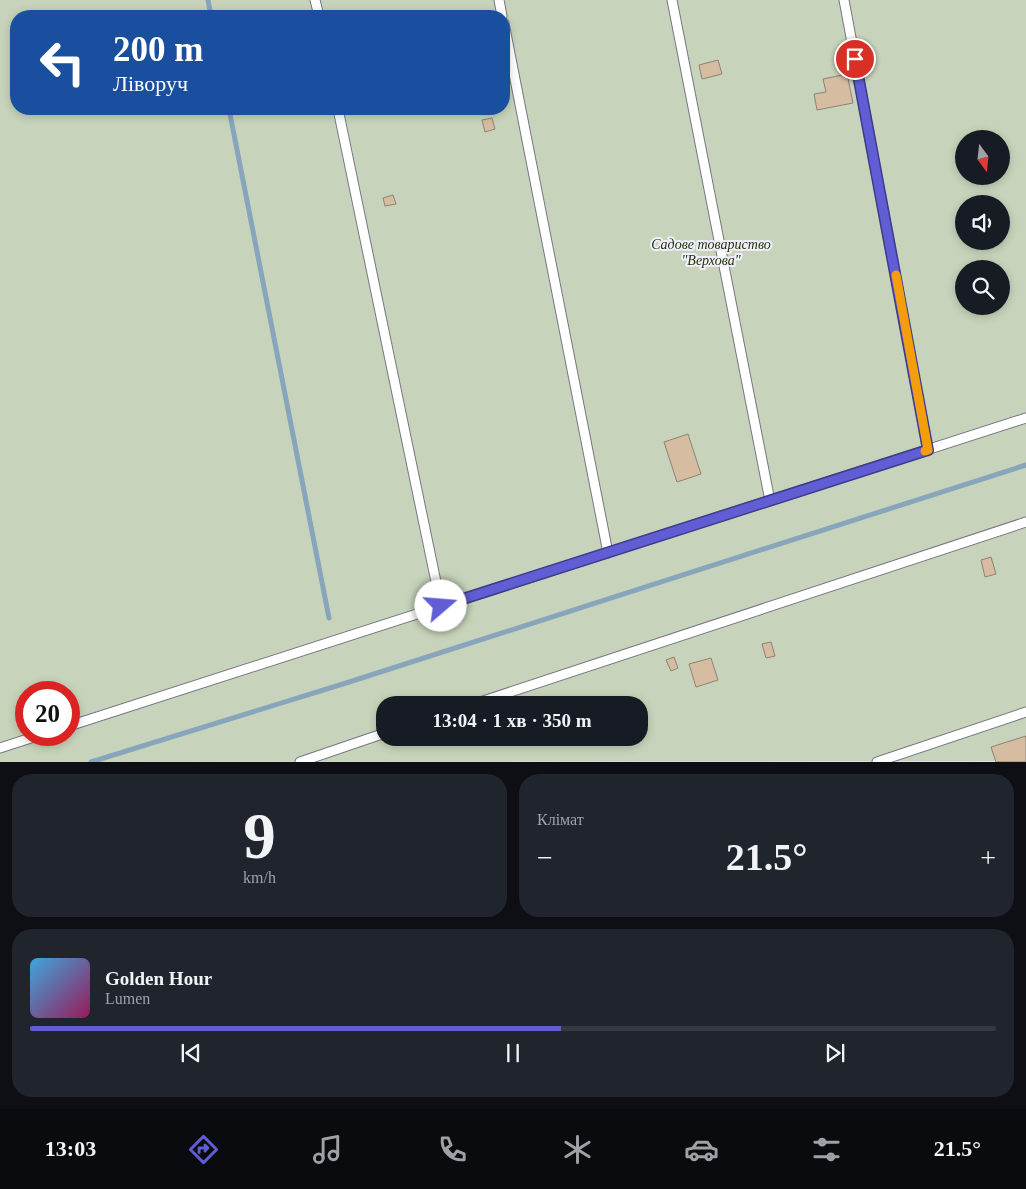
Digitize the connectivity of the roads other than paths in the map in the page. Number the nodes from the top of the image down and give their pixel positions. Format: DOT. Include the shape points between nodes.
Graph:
graph roads {
  1 [pos="672,0"];
  2 [pos="844,0"];
  3 [pos="510,54"];
  4 [pos="339,115"];
  5 [pos="1026,418"];
  6 [pos="928,450"];
  7 [pos="770,501"];
  8 [pos="1026,522"];
  9 [pos="608,553"];
  10 [pos="441,606"];
  11 [pos="498,696"];
  12 [pos="1026,712"];
  13 [pos="80,722"];
  14 [pos="376,736"];
  15 [pos="15,743"];
  16 [pos="0,748"];
  17 [pos="300,762"];
  18 [pos="876,762"];
  1 -- 7 [label="lane"];
  2 -- 6 [label="lane"];
  3 -- 9 [label="lane"];
  4 -- 10 [label="lane"];
  5 -- 6 [label="lane"];
  6 -- 7 [label="lane"];
  7 -- 9 [label="lane"];
  8 -- 11 [label="lane"];
  9 -- 10 [label="lane"];
  10 -- 13 [label="lane"];
  12 -- 18 [label="lane"];
  14 -- 17 [label="lane"];
  15 -- 16 [label="lane"];
}
